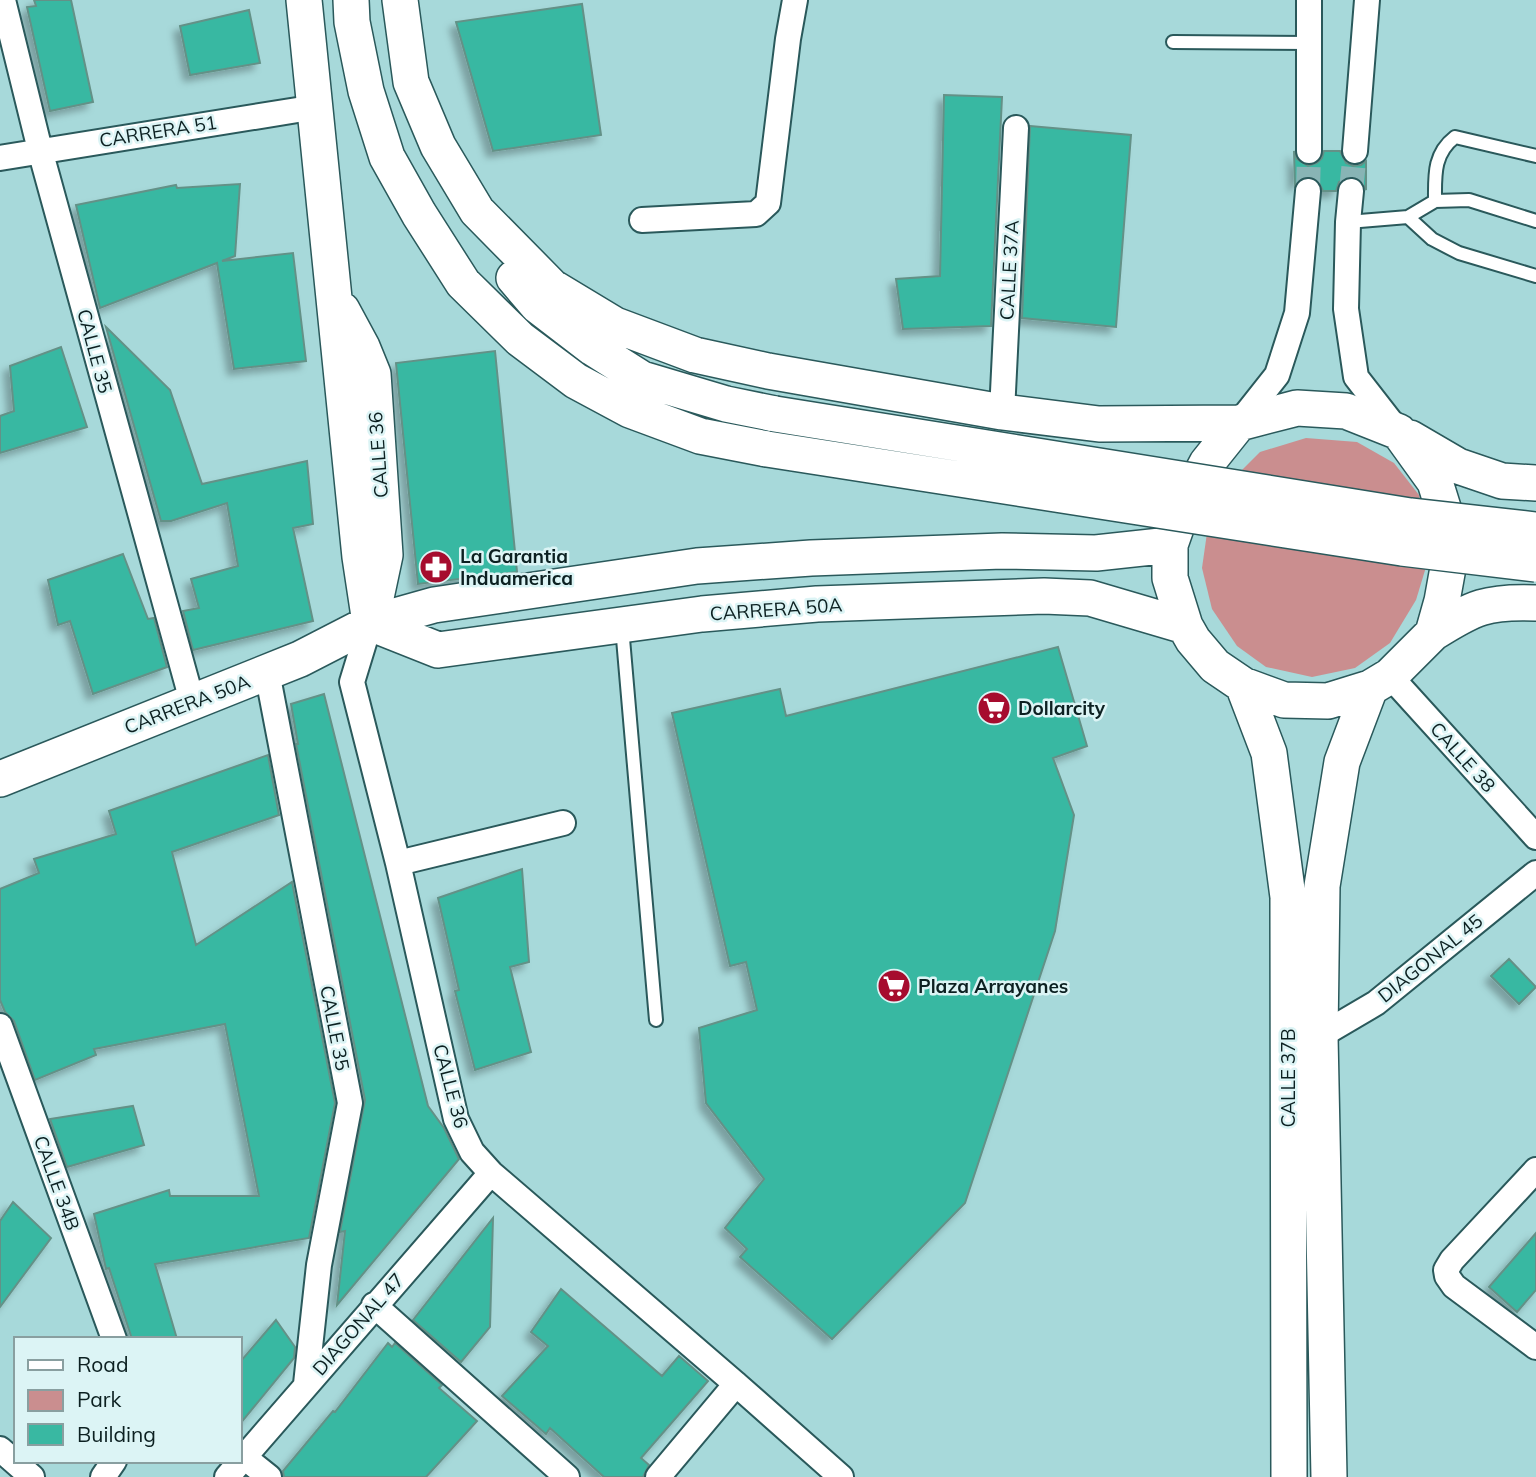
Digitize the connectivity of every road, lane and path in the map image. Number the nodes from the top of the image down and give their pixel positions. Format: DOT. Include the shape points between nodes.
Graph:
graph roads {
  1 [pos="3,0"];
  2 [pos="304,0"];
  3 [pos="351,0"];
  4 [pos="400,0"];
  5 [pos="795,0"];
  6 [pos="1309,0"];
  7 [pos="1367,0"];
  8 [pos="1173,42"];
  9 [pos="1310,43"];
  10 [pos="316,107"];
  11 [pos="1016,128"];
  12 [pos="438,146"];
  13 [pos="40,150"];
  14 [pos="1309,151"];
  15 [pos="1355,151"];
  16 [pos="1536,156"];
  17 [pos="0,158"];
  18 [pos="1308,191"];
  19 [pos="1351,191"];
  20 [pos="1435,201"];
  21 [pos="1408,217"];
  22 [pos="1307,218"];
  23 [pos="642,220"];
  24 [pos="1536,221"];
  25 [pos="1348,222"];
  26 [pos="1536,276"];
  27 [pos="1002,412"];
  28 [pos="1239,423"];
  29 [pos="1399,432"];
  30 [pos="1536,483"];
  31 [pos="1536,530"];
  32 [pos="1170,545"];
  33 [pos="1536,564"];
  34 [pos="1536,603"];
  35 [pos="370,623"];
  36 [pos="622,623"];
  37 [pos="1185,626"];
  38 [pos="1433,633"];
  39 [pos="267,672"];
  40 [pos="1380,682"];
  41 [pos="1242,685"];
  42 [pos="192,701"];
  43 [pos="0,779"];
  44 [pos="563,823"];
  45 [pos="1536,837"];
  46 [pos="398,863"];
  47 [pos="1536,873"];
  48 [pos="656,1020"];
  49 [pos="1,1032"];
  50 [pos="1320,1036"];
  51 [pos="1536,1170"];
  52 [pos="491,1173"];
  53 [pos="374,1305"];
  54 [pos="113,1337"];
  55 [pos="1536,1347"];
  56 [pos="306,1384"];
  57 [pos="736,1384"];
  58 [pos="0,1449"];
  59 [pos="244,1457"];
  60 [pos="242,1459"];
  61 [pos="14,1461"];
  62 [pos="16,1463"];
  63 [pos="239,1463"];
  64 [pos="32,1477"];
  65 [pos="227,1477"];
  66 [pos="269,1477"];
  67 [pos="567,1477"];
  68 [pos="658,1477"];
  69 [pos="841,1477"];
  70 [pos="1289,1477"];
  71 [pos="1329,1477"];
  1 -- 13 [label="street, CALLE 35"];
  2 -- 10 [label="main road, CALLE 36"];
  3 -- 33 [label="main road, bridge" via="366,91 387,157 463,283 520,339 576,381 630,410 701,436 767,449 1402,548"];
  4 -- 12 [label="main road" via="411,82"];
  5 -- 23 [label="street" via="768,203 755,214"];
  6 -- 9 [label="street"];
  7 -- 15 [label="street"];
  8 -- 9 [label="lane"];
  9 -- 14 [label="street"];
  10 -- 13 [label="street, CARRERA 51"];
  10 -- 35 [label="main road, CALLE 36" via="334,295 373,374 385,555"];
  11 -- 27 [label="street, CALLE 37A"];
  12 -- 27 [label="main road" via="477,211 552,287 615,326 695,355"];
  12 -- 31 [label="main road, bridge" via="446,186 467,225 537,305 642,379 775,414 1396,514"];
  13 -- 17 [label="street, CARRERA 51"];
  13 -- 42 [label="street, CALLE 35"];
  16 -- 20 [label="lane" via="1455,137 1444,145 1436,164"];
  18 -- 22 [label="street"];
  19 -- 25 [label="street"];
  20 -- 21 [label="lane"];
  20 -- 24 [label="lane" via="1469,200"];
  21 -- 25 [label="lane"];
  21 -- 26 [label="lane" via="1432,239 1459,253"];
  22 -- 25 [label="street" via="1329,208"];
  22 -- 28 [label="street" via="1297,313 1277,375"];
  25 -- 29 [label="street" via="1346,309 1356,377"];
  27 -- 28 [label="main road" via="1099,424"];
  28 -- 29 [label="main road" via="1297,408 1346,411"];
  28 -- 32 [label="main road" via="1207,463"];
  29 -- 30 [label="main road" via="1458,466 1502,481"];
  29 -- 38 [label="main road" via="1435,482 1453,540"];
  32 -- 35 [label="main road, CARRERA 50A" via="1096,553 1002,551 697,566 434,605"];
  32 -- 37 [label="main road" via="1170,578"];
  34 -- 38 [label="main road" via="1500,602 1466,612"];
  35 -- 36 [label="main road, CARRERA 50A" via="438,650"];
  35 -- 39 [label="main road, CARRERA 50A"];
  35 -- 46 [label="street, CALLE 36" via="352,682"];
  36 -- 37 [label="main road, CARRERA 50A" via="817,604 1044,596 1090,598"];
  36 -- 48 [label="lane"];
  37 -- 41 [label="main road" via="1215,666"];
  38 -- 40 [label="main road"];
  39 -- 42 [label="main road, CARRERA 50A"];
  39 -- 56 [label="street, CALLE 35" via="350,1104 319,1265"];
  40 -- 41 [label="main road" via="1328,701 1284,700"];
  40 -- 45 [label="street, CALLE 38"];
  40 -- 50 [label="main road, CALLE 37B" via="1342,762 1322,886"];
  41 -- 70 [label="main road, CALLE 37B" via="1269,753 1288,897"];
  42 -- 43 [label="main road, CARRERA 50A"];
  44 -- 46 [label="street"];
  46 -- 52 [label="street, CALLE 36" via="456,1119 472,1152"];
  47 -- 50 [label="street, DIAGONAL 45" via="1376,1003"];
  49 -- 54 [label="street, CALLE 34B"];
  50 -- 71 [label="main road, CALLE 37B"];
  51 -- 55 [label="street" via="1446,1270 1454,1286"];
  52 -- 53 [label="street, DIAGONAL 47"];
  52 -- 57 [label="street, CALLE 36"];
  53 -- 56 [label="street, DIAGONAL 47"];
  53 -- 67 [label="street"];
  56 -- 59 [label="street, DIAGONAL 47"];
  57 -- 68 [label="street"];
  57 -- 69 [label="street, CALLE 36"];
  58 -- 61 [label="street"];
  59 -- 60 [label="street, DIAGONAL 47"];
  59 -- 66 [label="street"];
  62 -- 64 [label="street"];
  63 -- 65 [label="street, DIAGONAL 47"];
}
